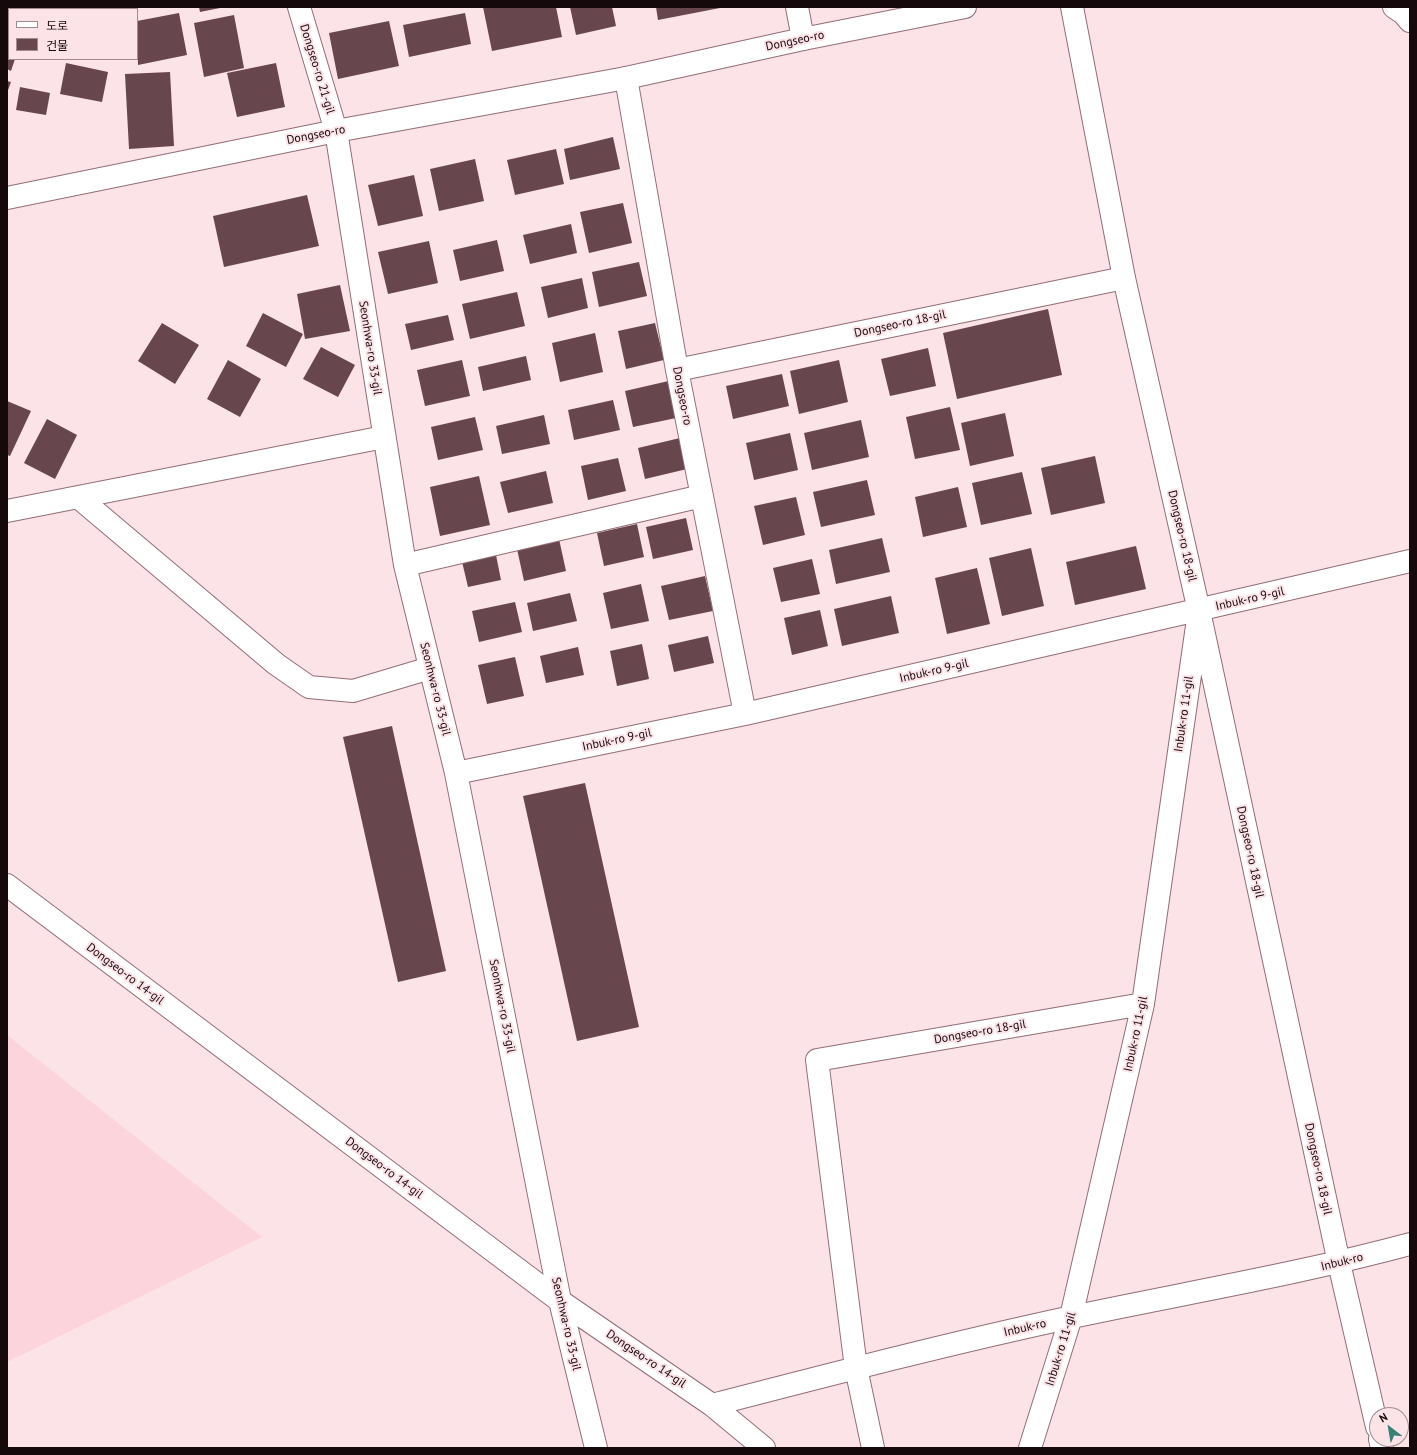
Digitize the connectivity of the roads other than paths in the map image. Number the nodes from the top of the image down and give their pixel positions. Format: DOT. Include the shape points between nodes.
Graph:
graph roads {
  1 [pos="299,7"];
  2 [pos="797,7"];
  3 [pos="965,7"];
  4 [pos="1072,7"];
  5 [pos="1394,7"];
  6 [pos="1410,21"];
  7 [pos="803,39"];
  8 [pos="626,78"];
  9 [pos="336,131"];
  10 [pos="7,198"];
  11 [pos="1124,278"];
  12 [pos="677,370"];
  13 [pos="384,437"];
  14 [pos="702,496"];
  15 [pos="78,497"];
  16 [pos="7,511"];
  17 [pos="1410,562"];
  18 [pos="405,565"];
  19 [pos="1199,611"];
  20 [pos="430,668"];
  21 [pos="745,714"];
  22 [pos="456,773"];
  23 [pos="7,885"];
  24 [pos="1143,1004"];
  25 [pos="1410,1244"];
  26 [pos="1339,1263"];
  27 [pos="560,1301"];
  28 [pos="1071,1317"];
  29 [pos="856,1368"];
  30 [pos="712,1405"];
  31 [pos="1372,1407"];
  32 [pos="596,1448"];
  33 [pos="764,1448"];
  34 [pos="873,1448"];
  35 [pos="1030,1448"];
  1 -- 9 [label="street, Dongseo-ro 21-gil"];
  2 -- 7 [label="street"];
  3 -- 7 [label="street, Dongseo-ro"];
  4 -- 11 [label="street, Dongseo-ro 18-gil"];
  5 -- 6 [label="street"];
  7 -- 8 [label="street, Dongseo-ro"];
  8 -- 9 [label="street, Dongseo-ro"];
  8 -- 12 [label="street, Dongseo-ro"];
  9 -- 10 [label="street, Dongseo-ro"];
  9 -- 13 [label="street, Seonhwa-ro 33-gil"];
  11 -- 12 [label="street, Dongseo-ro 18-gil"];
  11 -- 19 [label="street, Dongseo-ro 18-gil"];
  12 -- 14 [label="street, Dongseo-ro"];
  13 -- 15 [label="street"];
  13 -- 18 [label="street, Seonhwa-ro 33-gil"];
  14 -- 18 [label="street"];
  14 -- 21 [label="street, Dongseo-ro"];
  15 -- 16 [label="street"];
  15 -- 20 [label="street" via="276,664 309,687 353,691"];
  17 -- 19 [label="street, Inbuk-ro 9-gil"];
  18 -- 20 [label="street, Seonhwa-ro 33-gil"];
  19 -- 21 [label="street, Inbuk-ro 9-gil"];
  19 -- 24 [label="street, Inbuk-ro 11-gil"];
  19 -- 26 [label="street, Dongseo-ro 18-gil"];
  20 -- 22 [label="street, Seonhwa-ro 33-gil"];
  21 -- 22 [label="street, Inbuk-ro 9-gil"];
  22 -- 27 [label="street, Seonhwa-ro 33-gil"];
  23 -- 27 [label="street, Dongseo-ro 14-gil"];
  24 -- 28 [label="street, Inbuk-ro 11-gil"];
  24 -- 29 [label="street, Dongseo-ro 18-gil" via="817,1060"];
  25 -- 26 [label="street, Inbuk-ro"];
  26 -- 28 [label="street, Inbuk-ro"];
  26 -- 31 [label="street, Dongseo-ro 18-gil"];
  27 -- 30 [label="street, Dongseo-ro 14-gil"];
  27 -- 32 [label="street, Seonhwa-ro 33-gil"];
  28 -- 29 [label="street, Inbuk-ro"];
  28 -- 35 [label="street, Inbuk-ro 11-gil"];
  29 -- 30 [label="street, Inbuk-ro"];
  29 -- 34 [label="street"];
  30 -- 33 [label="street, Dongseo-ro 14-gil"];
}
